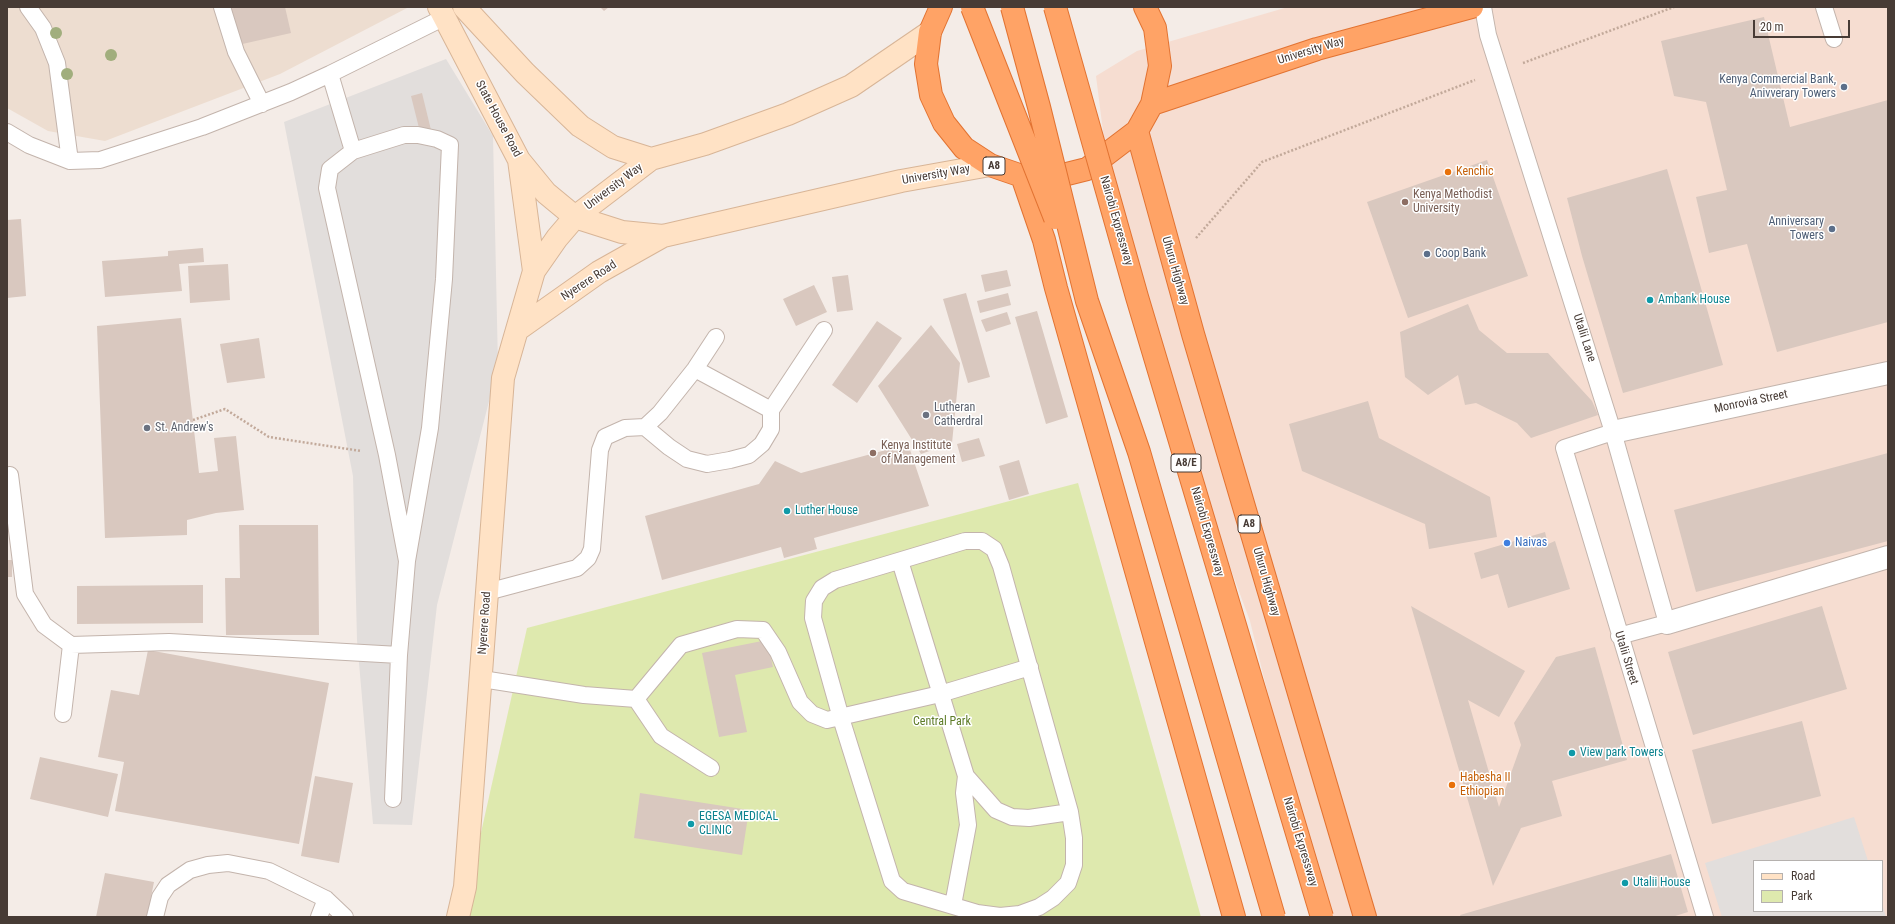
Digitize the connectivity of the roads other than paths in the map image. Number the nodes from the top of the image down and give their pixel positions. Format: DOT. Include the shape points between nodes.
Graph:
graph roads {
  1 [pos="28,7"];
  2 [pos="222,7"];
  3 [pos="464,7"];
  4 [pos="941,7"];
  5 [pos="972,7"];
  6 [pos="1012,7"];
  7 [pos="1055,7"];
  8 [pos="1145,7"];
  9 [pos="1472,7"];
  10 [pos="1483,7"];
  11 [pos="1824,7"];
  12 [pos="442,12"];
  13 [pos="930,32"];
  14 [pos="1834,39"];
  15 [pos="330,74"];
  16 [pos="262,104"];
  17 [pos="1152,104"];
  18 [pos="1137,130"];
  19 [pos="7,132"];
  20 [pos="353,151"];
  21 [pos="651,159"];
  22 [pos="519,160"];
  23 [pos="70,161"];
  24 [pos="990,165"];
  25 [pos="1022,176"];
  26 [pos="574,217"];
  27 [pos="663,236"];
  28 [pos="534,271"];
  29 [pos="1087,301"];
  30 [pos="517,330"];
  31 [pos="824,330"];
  32 [pos="716,337"];
  33 [pos="696,368"];
  34 [pos="1888,373"];
  35 [pos="771,410"];
  36 [pos="645,427"];
  37 [pos="1613,432"];
  38 [pos="10,475"];
  39 [pos="1888,557"];
  40 [pos="407,561"];
  41 [pos="900,561"];
  42 [pos="488,592"];
  43 [pos="1667,623"];
  44 [pos="1619,636"];
  45 [pos="71,645"];
  46 [pos="399,655"];
  47 [pos="1030,667"];
  48 [pos="482,679"];
  49 [pos="940,694"];
  50 [pos="636,699"];
  51 [pos="63,714"];
  52 [pos="841,718"];
  53 [pos="711,768"];
  54 [pos="966,776"];
  55 [pos="393,799"];
  56 [pos="1070,812"];
  57 [pos="326,899"];
  58 [pos="953,905"];
  59 [pos="155,917"];
  60 [pos="319,917"];
  61 [pos="345,917"];
  62 [pos="458,917"];
  63 [pos="1234,917"];
  64 [pos="1274,917"];
  65 [pos="1322,917"];
  66 [pos="1364,917"];
  67 [pos="1705,917"];
  1 -- 23 [label="lane" via="44,28 57,63"];
  2 -- 16 [label="lane" via="236,52"];
  3 -- 21 [label="street" via="525,73 580,126 613,147"];
  4 -- 13 [label="highway, A8"];
  5 -- 29 [label="highway, bridge"];
  6 -- 29 [label="highway, bridge"];
  7 -- 65 [label="highway, Nairobi Expressway / A8/E, bridge" via="1137,297"];
  8 -- 17 [label="highway, A8" via="1155,28 1160,66"];
  9 -- 17 [label="highway, University Way" via="1317,49"];
  10 -- 37 [label="lane, Utalii Lane" via="1488,35"];
  11 -- 14 [label="lane"];
  12 -- 15 [label="lane"];
  12 -- 22 [label="street, State House Road"];
  13 -- 21 [label="street, University Way" via="851,86 788,114 705,144"];
  13 -- 24 [label="highway, A8" via="926,64 934,102 944,123 964,148"];
  15 -- 16 [label="lane"];
  15 -- 20 [label="lane"];
  16 -- 23 [label="lane" via="150,145 100,160"];
  17 -- 18 [label="highway, A8"];
  18 -- 25 [label="highway, A8" via="1087,169 1055,177"];
  18 -- 66 [label="highway, Uhuru Highway / A8" via="1191,326"];
  19 -- 23 [label="lane" via="29,145"];
  20 -- 40 [label="lane" via="330,169 327,188 387,455"];
  20 -- 40 [label="lane" via="404,135 430,138 450,145 444,279 430,428"];
  21 -- 26 [label="street, University Way"];
  22 -- 26 [label="street, State House Road" via="546,193"];
  22 -- 28 [label="street"];
  24 -- 25 [label="highway, A8"];
  24 -- 27 [label="street, University Way" via="901,181"];
  25 -- 63 [label="highway, A8" via="1044,240"];
  26 -- 27 [label="street, University Way" via="622,232"];
  26 -- 28 [label="street, Nyerere Road"];
  27 -- 30 [label="street, Nyerere Road" via="599,272"];
  28 -- 30 [label="street, Nyerere Road"];
  29 -- 64 [label="highway, bridge" via="1141,460"];
  30 -- 42 [label="street, Nyerere Road" via="503,378"];
  31 -- 35 [label="lane"];
  32 -- 33 [label="lane"];
  33 -- 35 [label="lane"];
  33 -- 36 [label="lane" via="660,413"];
  34 -- 37 [label="street, Monrovia Street"];
  35 -- 36 [label="lane" via="771,429 762,444 749,455 707,464 687,459"];
  36 -- 42 [label="lane" via="625,428 605,437 600,450 592,549 588,558 578,568"];
  37 -- 43 [label="lane, Utalii Lane"];
  37 -- 44 [label="lane, Utalii Street" via="1564,448"];
  38 -- 45 [label="lane" via="25,594 44,624"];
  39 -- 43 [label="street"];
  40 -- 46 [label="lane"];
  41 -- 47 [label="lane" via="965,541 982,541 994,549 1002,566"];
  41 -- 49 [label="lane"];
  41 -- 52 [label="lane" via="835,580 822,588 814,601 813,618"];
  42 -- 48 [label="street, Nyerere Road"];
  43 -- 44 [label="lane"];
  44 -- 67 [label="lane, Utalii Street"];
  45 -- 46 [label="lane" via="169,642"];
  45 -- 51 [label="lane"];
  46 -- 55 [label="lane"];
  47 -- 49 [label="lane"];
  47 -- 56 [label="lane"];
  48 -- 50 [label="lane" via="584,695"];
  48 -- 62 [label="street, Nyerere Road" via="465,887"];
  49 -- 52 [label="lane"];
  49 -- 54 [label="lane"];
  50 -- 52 [label="lane" via="681,645 737,629 763,630 778,652 800,702 812,714 827,720"];
  50 -- 53 [label="lane" via="661,736"];
  52 -- 58 [label="lane" via="892,881 903,891"];
  54 -- 56 [label="lane" via="996,810 1012,817 1029,818"];
  54 -- 58 [label="lane" via="964,793 968,824"];
  56 -- 58 [label="lane" via="1074,838 1074,865 1068,883 1053,898 1020,914 1000,916 977,913"];
  57 -- 59 [label="lane" via="269,871 228,863 208,865 190,870 168,885 160,897"];
  57 -- 60 [label="lane"];
  57 -- 61 [label="lane"];
}
